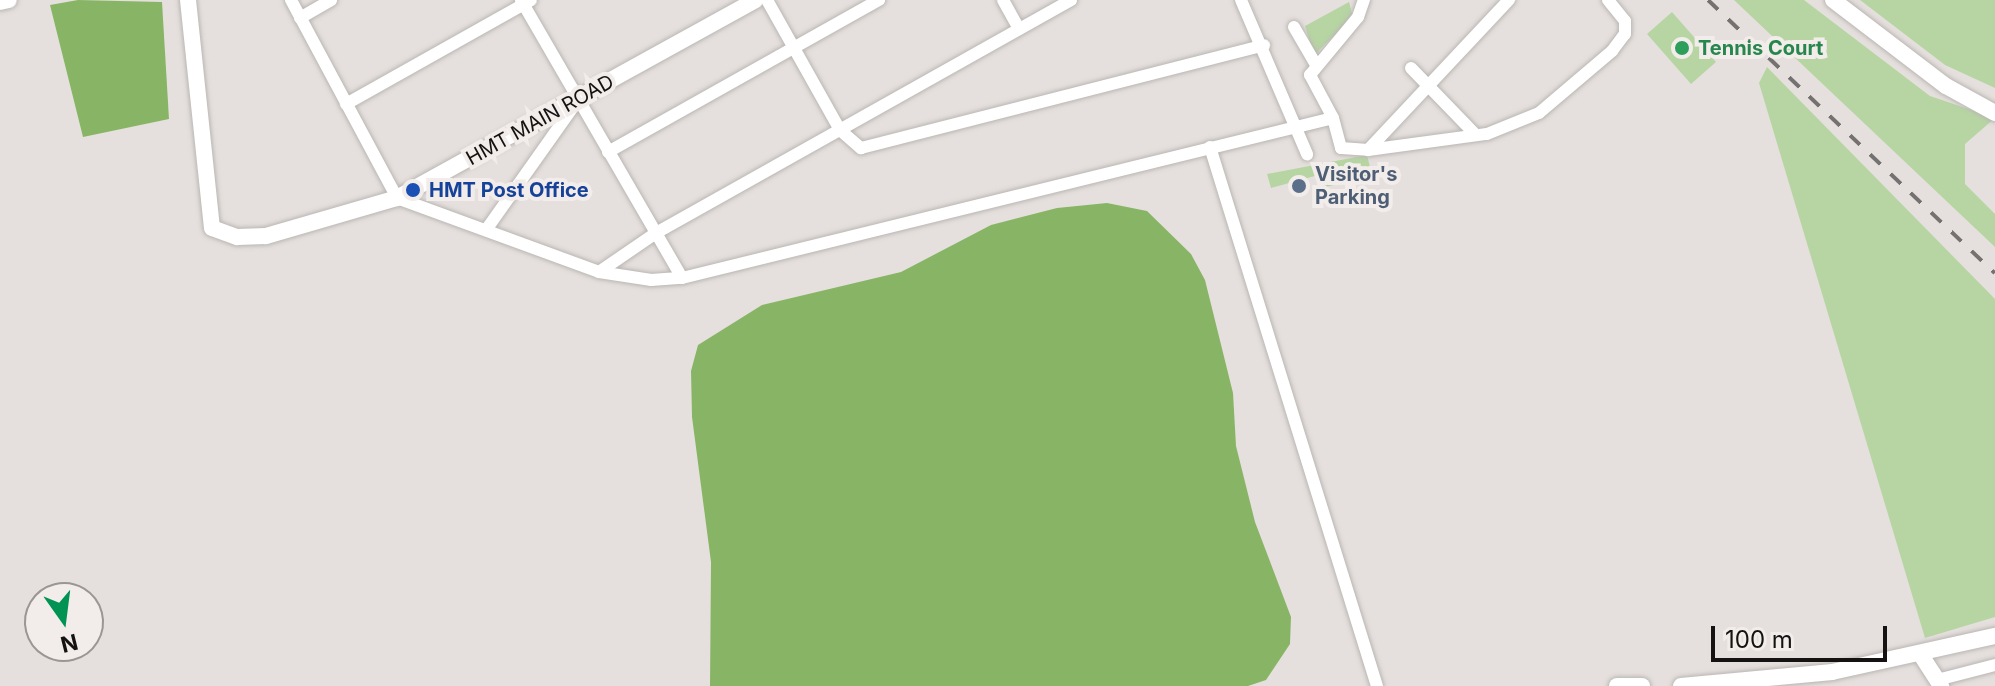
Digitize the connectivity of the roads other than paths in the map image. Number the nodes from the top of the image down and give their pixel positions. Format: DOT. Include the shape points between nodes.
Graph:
graph roads {
  1 [pos="9,0"];
  2 [pos="188,0"];
  3 [pos="291,0"];
  4 [pos="331,0"];
  5 [pos="755,0"];
  6 [pos="767,0"];
  7 [pos="879,0"];
  8 [pos="1003,0"];
  9 [pos="1071,0"];
  10 [pos="1241,0"];
  11 [pos="1364,0"];
  12 [pos="1509,0"];
  13 [pos="1608,0"];
  14 [pos="1833,0"];
  15 [pos="525,1"];
  16 [pos="0,2"];
  17 [pos="300,18"];
  18 [pos="1294,27"];
  19 [pos="1019,29"];
  20 [pos="1264,45"];
  21 [pos="794,48"];
  22 [pos="1316,65"];
  23 [pos="1411,68"];
  24 [pos="1428,86"];
  25 [pos="578,100"];
  26 [pos="346,104"];
  27 [pos="1995,113"];
  28 [pos="1333,118"];
  29 [pos="1299,127"];
  30 [pos="840,130"];
  31 [pos="1475,134"];
  32 [pos="1210,147"];
  33 [pos="1368,150"];
  34 [pos="608,152"];
  35 [pos="1307,154"];
  36 [pos="397,198"];
  37 [pos="486,230"];
  38 [pos="656,233"];
  39 [pos="599,272"];
  40 [pos="682,278"];
  41 [pos="1995,636"];
  42 [pos="1921,655"];
  43 [pos="1995,665"];
  44 [pos="1939,683"];
  45 [pos="1377,686"];
  46 [pos="1617,686"];
  47 [pos="1642,686"];
  48 [pos="1681,686"];
  1 -- 16 [label="street"];
  2 -- 36 [label="street, HMT MAIN ROAD" via="212,228 237,237 266,236"];
  3 -- 17 [label="street"];
  4 -- 17 [label="street"];
  5 -- 25 [label="street, HMT MAIN ROAD"];
  6 -- 21 [label="street"];
  7 -- 21 [label="street"];
  8 -- 19 [label="street"];
  9 -- 19 [label="street"];
  10 -- 20 [label="street"];
  11 -- 22 [label="street" via="1358,17"];
  12 -- 24 [label="street"];
  13 -- 31 [label="street" via="1625,21 1625,34 1612,51 1539,113"];
  14 -- 27 [label="street" via="1946,86"];
  15 -- 25 [label="street"];
  15 -- 26 [label="street"];
  17 -- 26 [label="street"];
  18 -- 22 [label="street"];
  19 -- 30 [label="street"];
  20 -- 29 [label="street"];
  20 -- 30 [label="street" via="861,148"];
  21 -- 30 [label="street"];
  21 -- 34 [label="street"];
  22 -- 28 [label="street" via="1310,75"];
  23 -- 24 [label="street"];
  24 -- 31 [label="street"];
  24 -- 33 [label="street"];
  25 -- 34 [label="street"];
  25 -- 36 [label="street, HMT MAIN ROAD"];
  25 -- 37 [label="street"];
  26 -- 36 [label="street"];
  28 -- 29 [label="street"];
  28 -- 33 [label="street" via="1341,148"];
  29 -- 32 [label="street"];
  29 -- 35 [label="street"];
  30 -- 38 [label="street"];
  31 -- 33 [label="street"];
  32 -- 40 [label="street"];
  32 -- 45 [label="street"];
  34 -- 38 [label="street"];
  36 -- 37 [label="street"];
  37 -- 39 [label="street"];
  38 -- 39 [label="street"];
  38 -- 40 [label="street"];
  39 -- 40 [label="street" via="651,280"];
  41 -- 42 [label="street"];
  42 -- 44 [label="street"];
  42 -- 48 [label="street" via="1832,672"];
  43 -- 44 [label="street"];
  46 -- 47 [label="street"];
}
